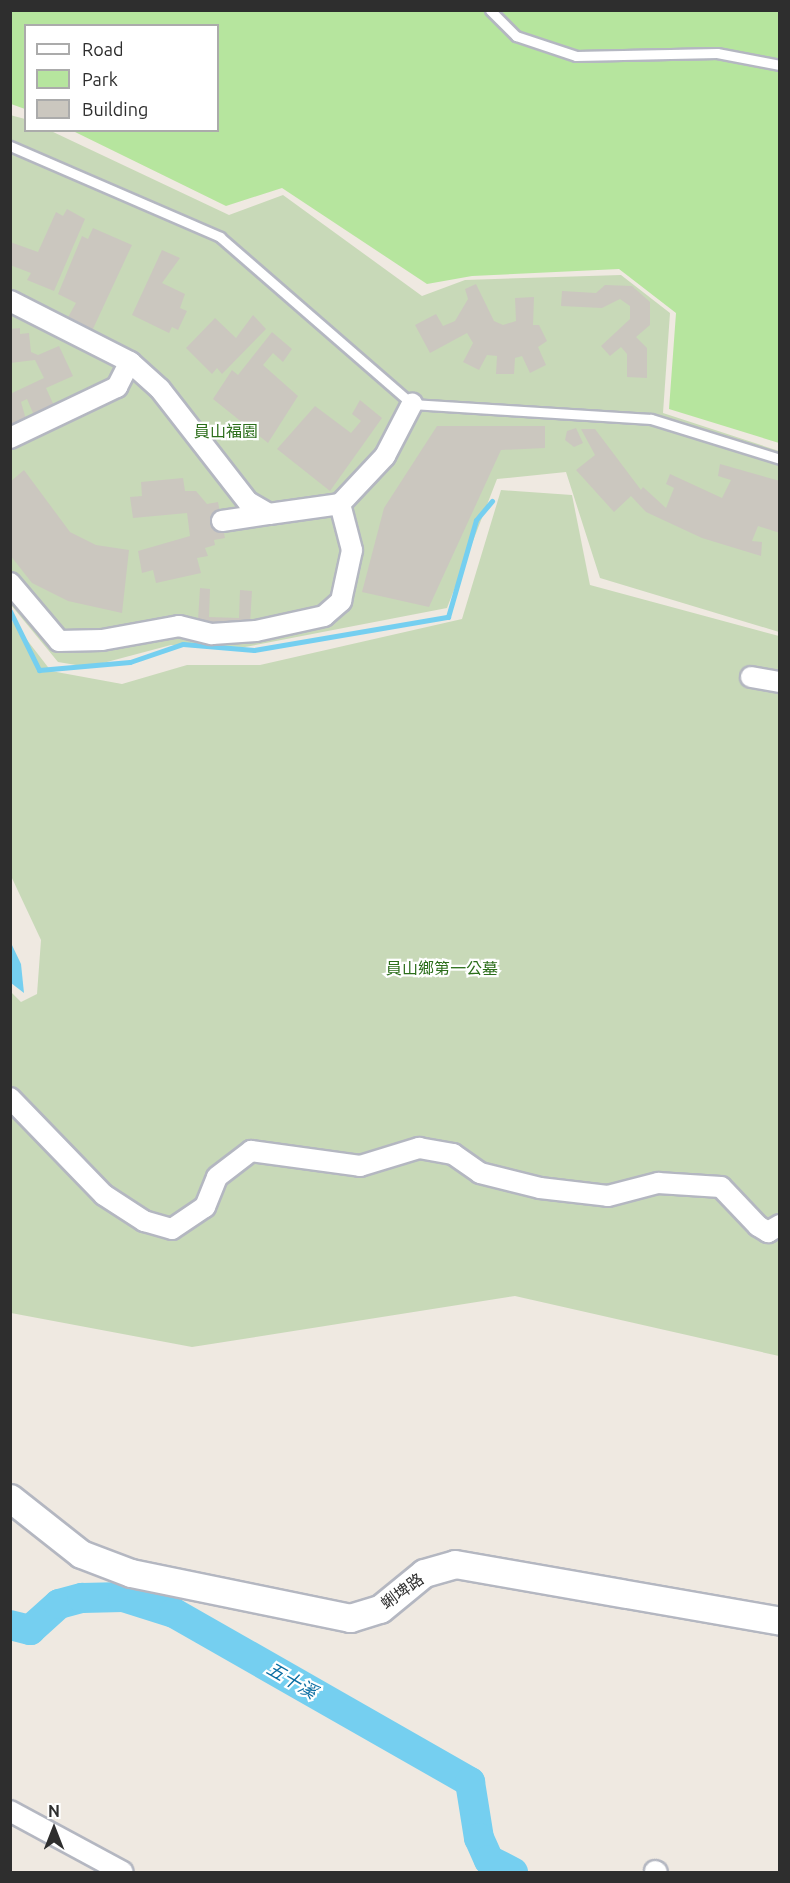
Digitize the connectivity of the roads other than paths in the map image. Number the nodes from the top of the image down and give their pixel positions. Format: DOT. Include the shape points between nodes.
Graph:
graph roads {
  1 [pos="490,10"];
  2 [pos="780,65"];
  3 [pos="10,146"];
  4 [pos="10,301"];
  5 [pos="130,362"];
  6 [pos="412,404"];
  7 [pos="10,438"];
  8 [pos="780,459"];
  9 [pos="340,504"];
  10 [pos="268,514"];
  11 [pos="222,521"];
  12 [pos="10,583"];
  13 [pos="751,677"];
  14 [pos="780,682"];
  15 [pos="10,1098"];
  16 [pos="780,1225"];
  17 [pos="10,1498"];
  18 [pos="780,1621"];
  19 [pos="10,1811"];
  20 [pos="123,1872"];
  1 -- 2 [label="lane" via="516,36 576,56 717,53"];
  3 -- 6 [label="lane" via="220,237"];
  4 -- 5 [label="street"];
  5 -- 7 [label="street" via="117,387"];
  5 -- 10 [label="street" via="160,389 248,502"];
  6 -- 8 [label="lane" via="651,419"];
  6 -- 9 [label="street" via="385,456"];
  9 -- 10 [label="street"];
  9 -- 12 [label="street" via="352,550 341,601 324,616 256,631 213,634 179,626 102,640 59,641"];
  10 -- 11 [label="street"];
  13 -- 14 [label="street"];
  15 -- 16 [label="street" via="104,1195 144,1221 172,1229 205,1207 217,1177 251,1151 360,1166 419,1148 453,1154 480,1173 540,1188 608,1196 658,1183 721,1187 758,1226 768,1232"];
  17 -- 18 [label="street, 蜊埤路" via="81,1554 131,1573 350,1617 380,1609 424,1573 455,1564"];
  19 -- 20 [label="street"];
}
